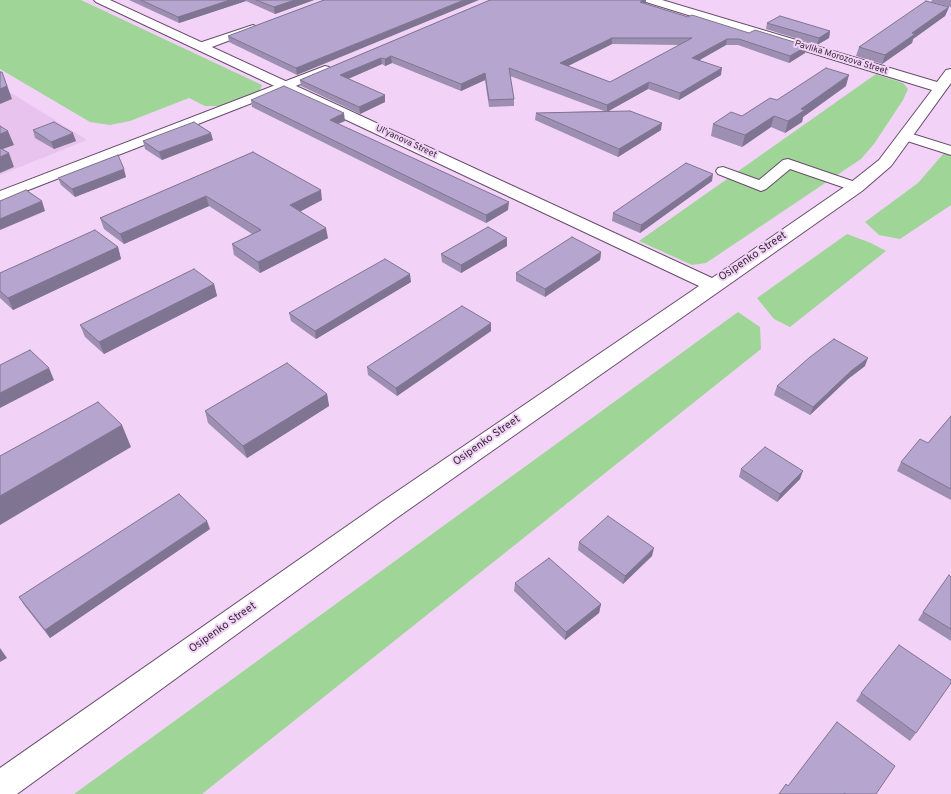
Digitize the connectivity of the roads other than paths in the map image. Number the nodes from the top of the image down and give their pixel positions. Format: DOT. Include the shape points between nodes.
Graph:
graph roads {
  1 [pos="100,0"];
  2 [pos="650,0"];
  3 [pos="264,24"];
  4 [pos="200,47"];
  5 [pos="337,65"];
  6 [pos="951,73"];
  7 [pos="286,86"];
  8 [pos="941,88"];
  9 [pos="906,136"];
  10 [pos="951,151"];
  11 [pos="723,171"];
  12 [pos="856,187"];
  13 [pos="0,196"];
  14 [pos="712,285"];
  15 [pos="0,787"];
  1 -- 4 [label="main road, Ul'yanova Street"];
  2 -- 8 [label="main road, Pavlika Morozova Street"];
  3 -- 4 [label="street"];
  4 -- 7 [label="main road, Ul'yanova Street"];
  5 -- 7 [label="street"];
  6 -- 8 [label="main road, Osipenko Street"];
  7 -- 13 [label="street"];
  7 -- 14 [label="main road, Ul'yanova Street"];
  8 -- 9 [label="main road, Osipenko Street"];
  9 -- 10 [label="street"];
  9 -- 12 [label="main road, Osipenko Street" via="885,163"];
  11 -- 12 [label="street" via="761,186 788,163"];
  12 -- 14 [label="main road, Osipenko Street"];
  14 -- 15 [label="main road, Osipenko Street" via="389,510"];
}
